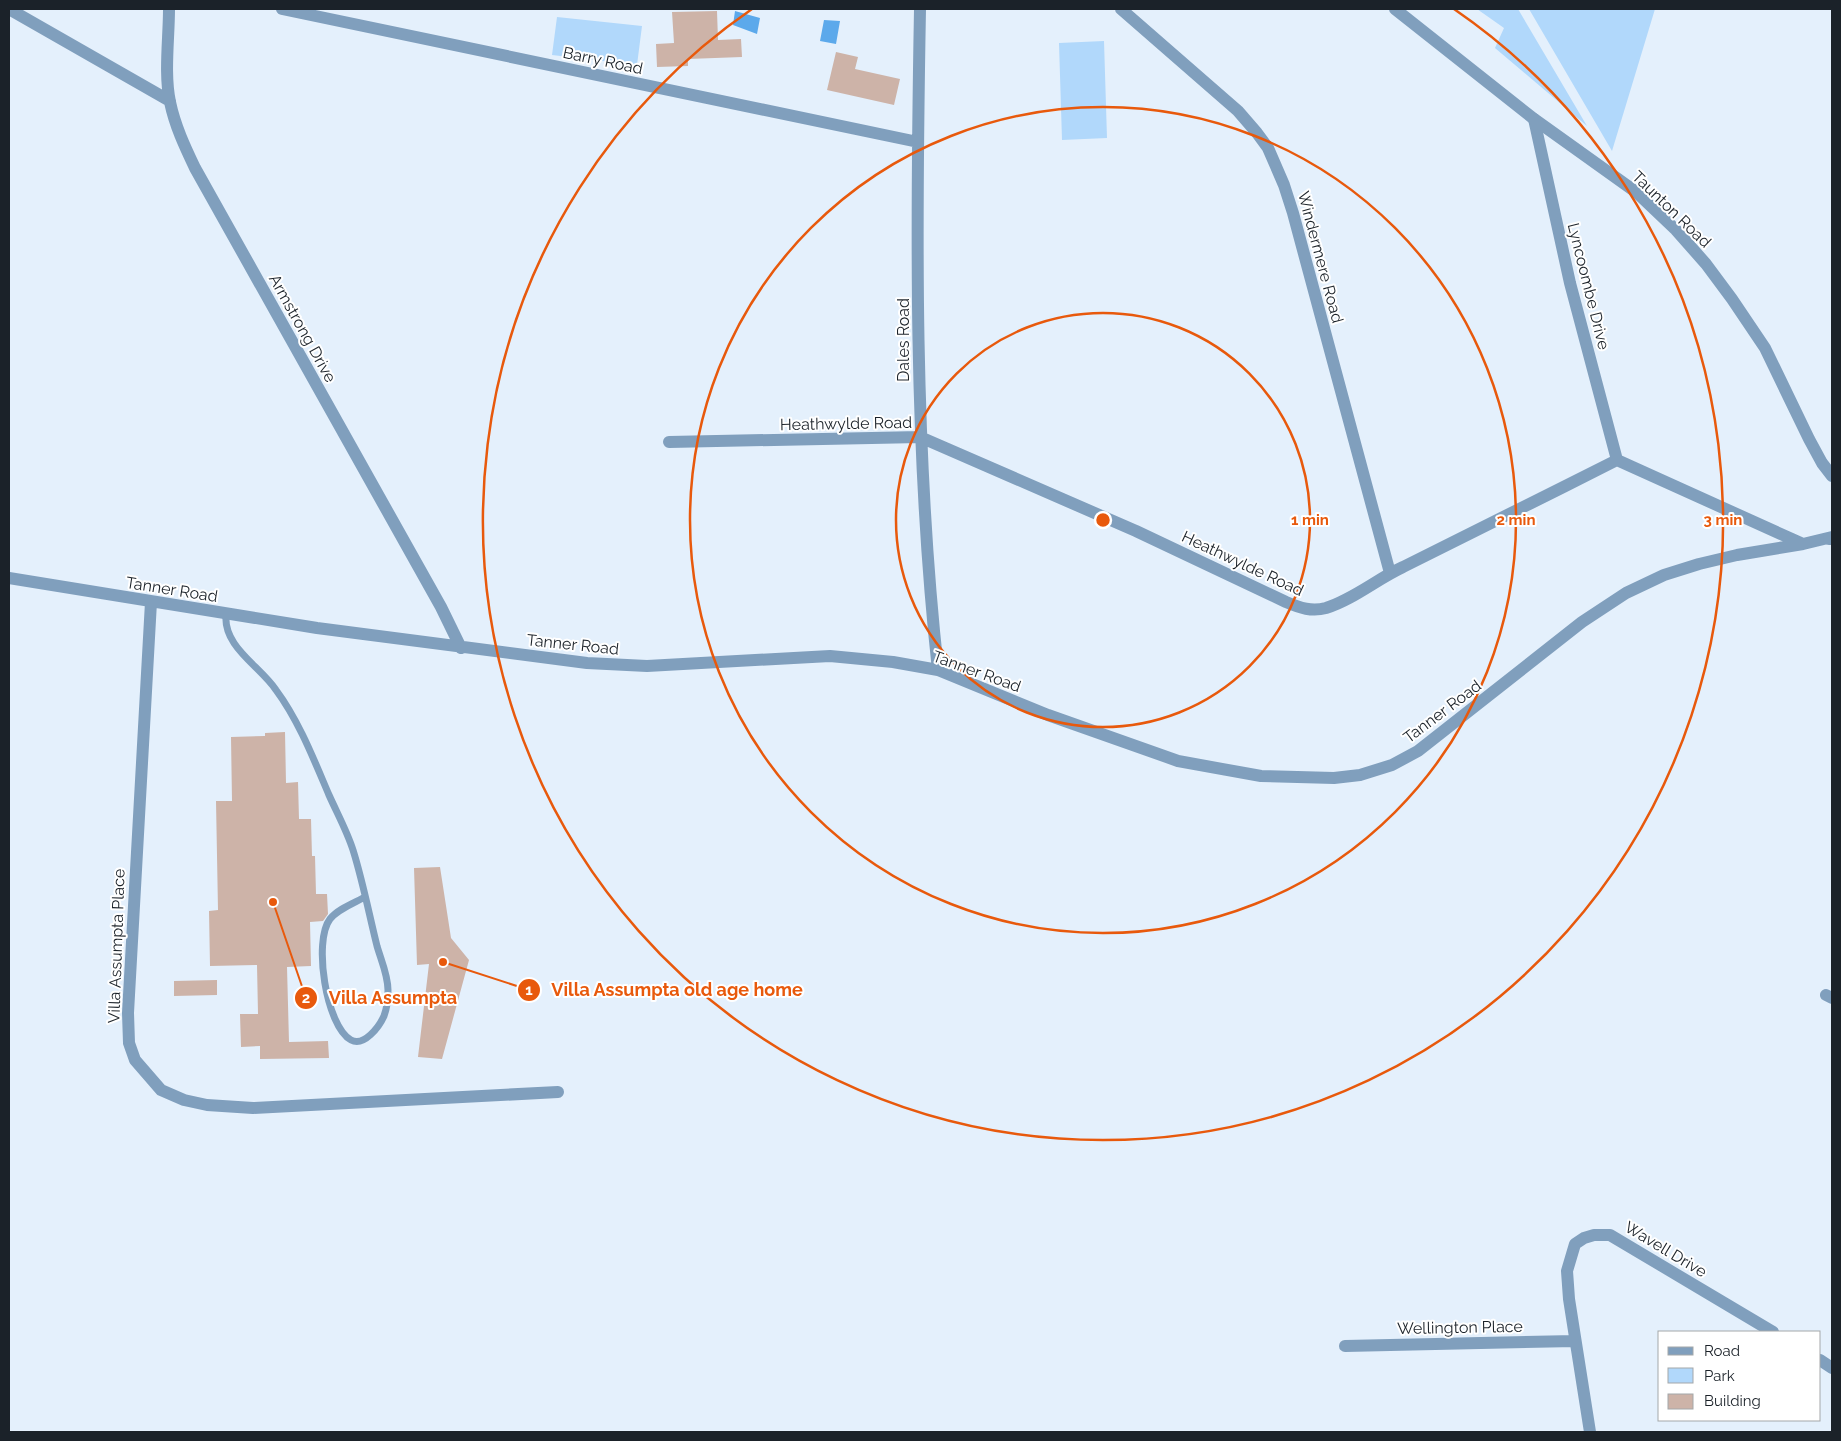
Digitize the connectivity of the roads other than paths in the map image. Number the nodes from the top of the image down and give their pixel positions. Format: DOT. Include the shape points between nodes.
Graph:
graph roads {
  1 [pos="9,9"];
  2 [pos="169,9"];
  3 [pos="282,9"];
  4 [pos="920,9"];
  5 [pos="1121,9"];
  6 [pos="1394,9"];
  7 [pos="170,101"];
  8 [pos="1534,119"];
  9 [pos="918,142"];
  10 [pos="920,437"];
  11 [pos="669,442"];
  12 [pos="1617,460"];
  13 [pos="1832,476"];
  14 [pos="1831,538"];
  15 [pos="1803,544"];
  16 [pos="1390,573"];
  17 [pos="9,578"];
  18 [pos="151,602"];
  19 [pos="226,614"];
  20 [pos="461,648"];
  21 [pos="938,670"];
  22 [pos="365,897"];
  23 [pos="558,1092"];
  24 [pos="1771,1331"];
  25 [pos="1575,1341"];
  26 [pos="1345,1346"];
  27 [pos="1821,1361"];
  28 [pos="1832,1368"];
  29 [pos="1590,1432"];
  1 -- 7 [label="street"];
  2 -- 7 [label="street, Armstrong Drive"];
  3 -- 9 [label="street, Barry Road"];
  4 -- 9 [label="street, Dales Road"];
  5 -- 16 [label="street, Windermere Road" via="1238,111 1268,148 1293,213"];
  6 -- 8 [label="street, Taunton Road"];
  7 -- 20 [label="street, Armstrong Drive" via="177,128 194,168"];
  8 -- 12 [label="street, Lyncoombe Drive" via="1570,284"];
  8 -- 13 [label="street, Taunton Road" via="1636,192 1706,264 1765,348 1809,439"];
  9 -- 10 [label="street, Dales Road"];
  10 -- 11 [label="street, Heathwylde Road"];
  10 -- 16 [label="street, Heathwylde Road" via="1136,531 1301,609 1317,610 1335,604"];
  10 -- 21 [label="street, Dales Road" via="927,566"];
  12 -- 15 [label="street"];
  12 -- 16 [label="street, Heathwylde Road"];
  14 -- 15 [label="street, Tanner Road"];
  15 -- 21 [label="street, Tanner Road" via="1699,564 1664,575 1626,593 1582,622 1418,751 1360,775 1334,778 1261,776 1178,761 1048,716"];
  17 -- 18 [label="street, Tanner Road"];
  18 -- 19 [label="street, Tanner Road"];
  18 -- 23 [label="street, Villa Assumpta Place" via="128,1013 129,1043 135,1060 146,1074 161,1090 184,1100 253,1108"];
  19 -- 20 [label="street, Tanner Road"];
  19 -- 22 [label="lane" via="226,628 232,642 277,690 302,736 352,846"];
  20 -- 21 [label="street, Tanner Road" via="614,666 830,656"];
  22 -- 22 [label="lane" via="388,988 384,1016 368,1037 356,1041 345,1036 327,994 322,940 331,918"];
  24 -- 25 [label="street, Wavell Drive" via="1624,1242 1610,1235 1594,1235 1575,1244 1567,1271"];
  25 -- 26 [label="street, Wellington Place"];
  25 -- 29 [label="street, Wavell Drive"];
  27 -- 28 [label="street"];
}
